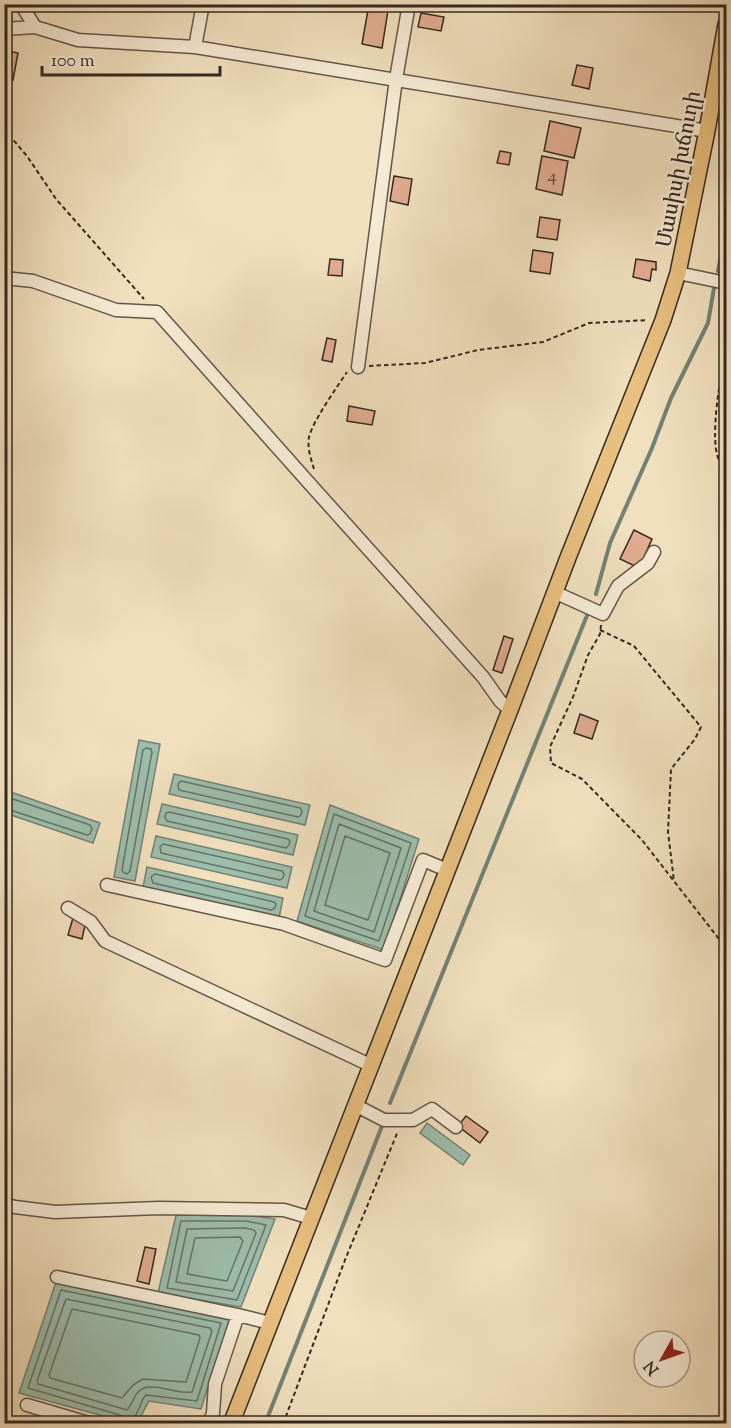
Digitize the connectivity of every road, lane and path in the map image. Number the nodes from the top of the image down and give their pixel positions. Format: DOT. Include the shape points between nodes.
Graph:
graph roads {
  1 [pos="21,4"];
  2 [pos="203,4"];
  3 [pos="409,4"];
  4 [pos="726,24"];
  5 [pos="35,27"];
  6 [pos="4,29"];
  7 [pos="195,47"];
  8 [pos="396,79"];
  9 [pos="4,129"];
  10 [pos="707,131"];
  11 [pos="678,273"];
  12 [pos="4,278"];
  13 [pos="726,283"];
  14 [pos="157,312"];
  15 [pos="663,320"];
  16 [pos="726,351"];
  17 [pos="358,367"];
  18 [pos="726,468"];
  19 [pos="312,485"];
  20 [pos="654,552"];
  21 [pos="554,592"];
  22 [pos="603,614"];
  23 [pos="600,630"];
  24 [pos="510,710"];
  25 [pos="447,870"];
  26 [pos="675,882"];
  27 [pos="107,885"];
  28 [pos="68,908"];
  29 [pos="726,948"];
  30 [pos="370,1065"];
  31 [pos="355,1105"];
  32 [pos="402,1120"];
  33 [pos="456,1127"];
  34 [pos="4,1204"];
  35 [pos="311,1218"];
  36 [pos="57,1277"];
  37 [pos="238,1315"];
  38 [pos="270,1323"];
  39 [pos="27,1405"];
  40 [pos="92,1424"];
  41 [pos="209,1424"];
  42 [pos="231,1424"];
  43 [pos="283,1424"];
  1 -- 5 [label="street"];
  2 -- 7 [label="street"];
  3 -- 8 [label="street"];
  4 -- 10 [label="main road, Մասիսի խճուղի"];
  5 -- 6 [label="street"];
  5 -- 7 [label="street" via="78,40"];
  7 -- 8 [label="street"];
  8 -- 10 [label="street"];
  8 -- 17 [label="street"];
  9 -- 14 [label="path" via="56,199"];
  10 -- 11 [label="main road, Մասիսի խճուղի"];
  11 -- 13 [label="street"];
  11 -- 15 [label="main road, Մասիսի խճուղի"];
  12 -- 14 [label="street" via="33,281 116,310"];
  14 -- 19 [label="street"];
  15 -- 17 [label="path" via="589,323 543,342 478,350 425,363"];
  15 -- 21 [label="main road, Մասիսի խճուղի"];
  16 -- 18 [label="path" via="716,408 719,460"];
  17 -- 19 [label="path" via="346,372 309,436"];
  19 -- 24 [label="street"];
  20 -- 22 [label="street" via="648,563 618,585"];
  21 -- 22 [label="street"];
  21 -- 24 [label="main road, Մասիսի խճուղի"];
  22 -- 23 [label="path"];
  23 -- 26 [label="path" via="634,646 700,727 671,769 668,832"];
  23 -- 26 [label="path" via="550,747 551,763 582,779 642,840"];
  24 -- 25 [label="main road, Մասիսի խճուղի"];
  25 -- 27 [label="street" via="423,860 385,960 284,924"];
  25 -- 30 [label="main road, Մասիսի խճուղի"];
  26 -- 29 [label="path"];
  28 -- 30 [label="street" via="91,922 105,941"];
  30 -- 31 [label="main road, Մասիսի խճուղի"];
  31 -- 32 [label="street" via="384,1120"];
  31 -- 35 [label="main road, Մասիսի խճուղի"];
  32 -- 33 [label="street" via="413,1120 432,1108"];
  32 -- 43 [label="path"];
  34 -- 35 [label="street" via="56,1212 159,1208 284,1210"];
  35 -- 38 [label="main road, Մասիսի խճուղի"];
  36 -- 37 [label="street"];
  37 -- 38 [label="street"];
  37 -- 41 [label="street" via="215,1384"];
  38 -- 42 [label="main road, Մասիսի խճուղի"];
  39 -- 40 [label="street"];
}
